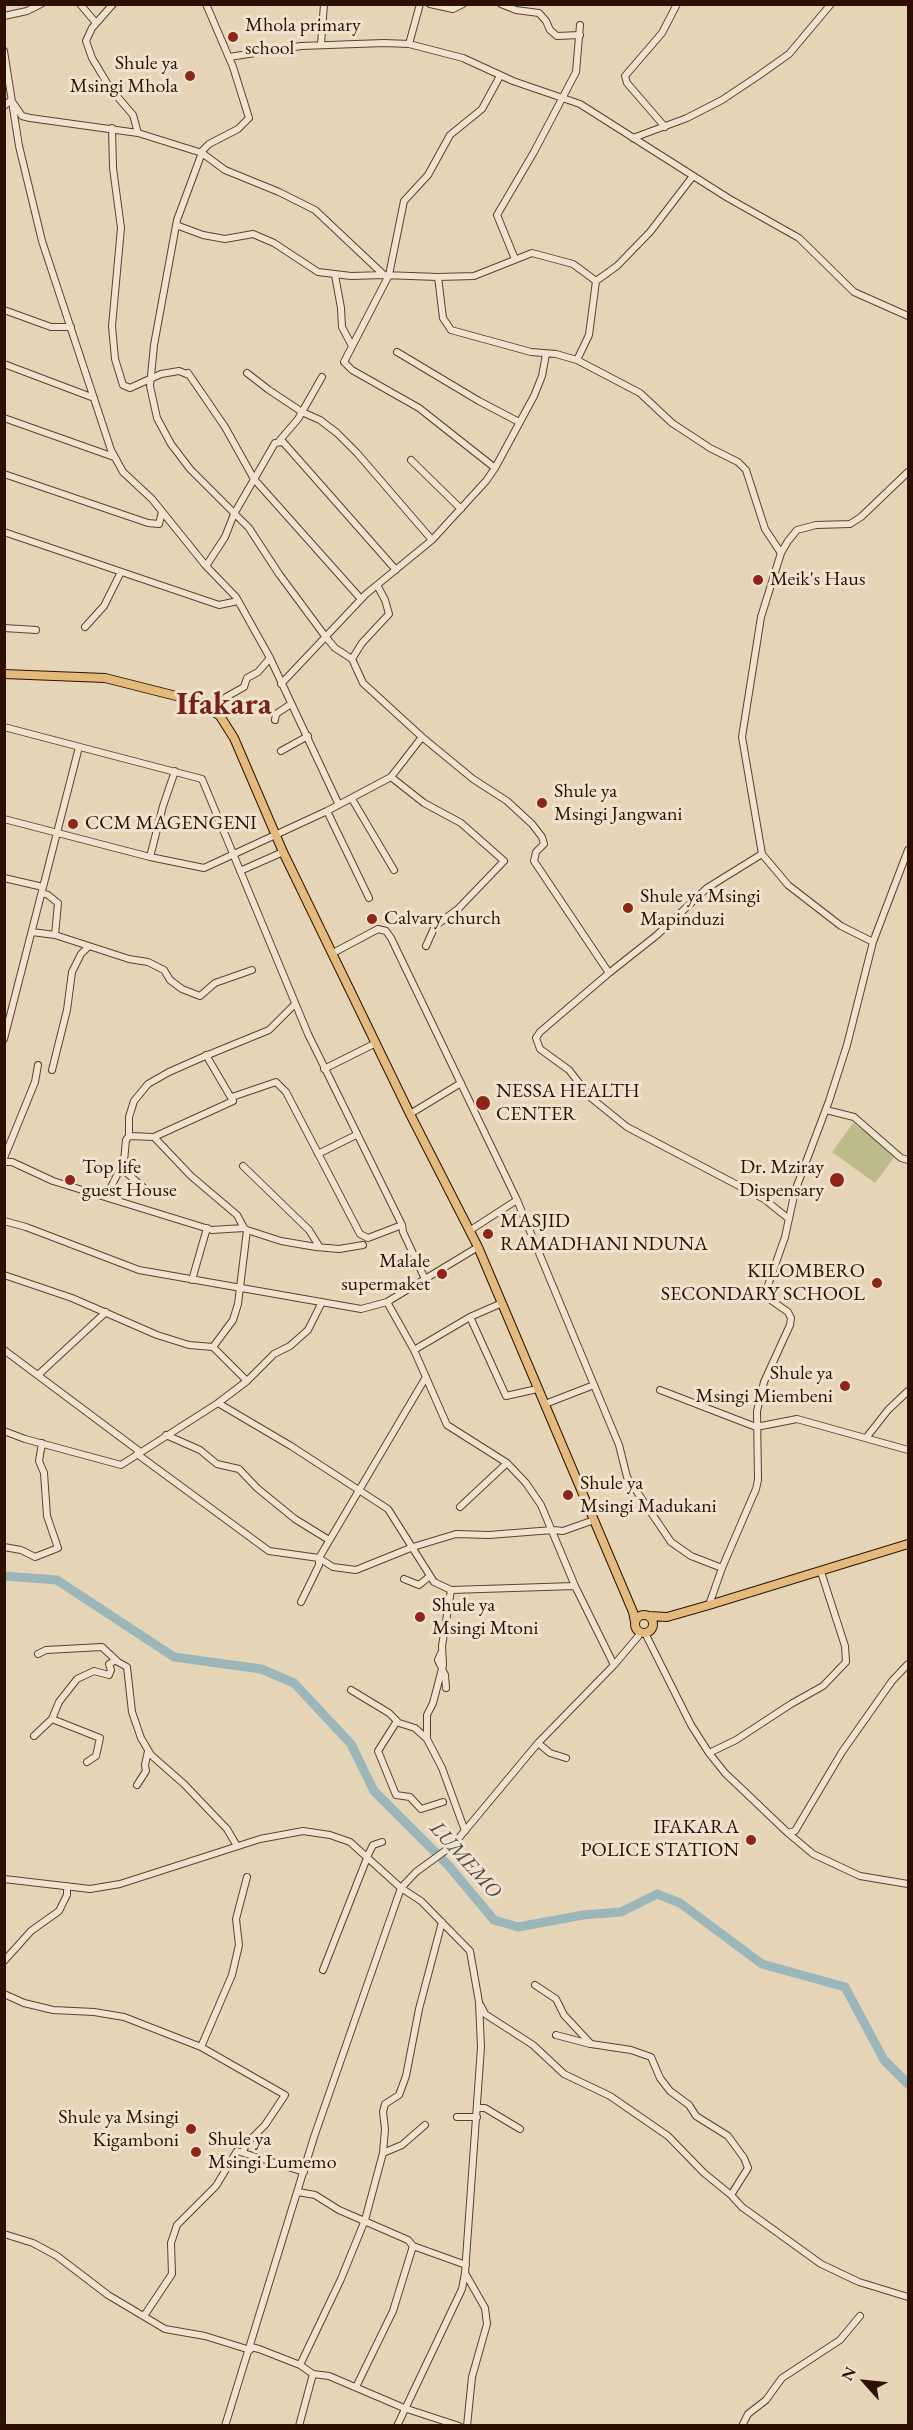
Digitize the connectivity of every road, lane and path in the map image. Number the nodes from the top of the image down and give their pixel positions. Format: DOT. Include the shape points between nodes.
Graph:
graph roads {
  1 [pos="40,4"];
  2 [pos="80,4"];
  3 [pos="113,4"];
  4 [pos="206,4"];
  5 [pos="324,4"];
  6 [pos="420,4"];
  7 [pos="430,4"];
  8 [pos="463,4"];
  9 [pos="501,4"];
  10 [pos="677,4"];
  11 [pos="831,4"];
  12 [pos="4,16"];
  13 [pos="96,23"];
  14 [pos="580,25"];
  15 [pos="580,35"];
  16 [pos="321,44"];
  17 [pos="409,44"];
  18 [pos="4,51"];
  19 [pos="229,57"];
  20 [pos="501,76"];
  21 [pos="562,97"];
  22 [pos="11,100"];
  23 [pos="4,106"];
  24 [pos="665,127"];
  25 [pos="112,128"];
  26 [pos="138,133"];
  27 [pos="633,138"];
  28 [pos="202,153"];
  29 [pos="693,176"];
  30 [pos="176,225"];
  31 [pos="515,259"];
  32 [pos="335,275"];
  33 [pos="387,275"];
  34 [pos="438,277"];
  35 [pos="596,281"];
  36 [pos="4,310"];
  37 [pos="908,316"];
  38 [pos="71,327"];
  39 [pos="352,346"];
  40 [pos="397,352"];
  41 [pos="546,354"];
  42 [pos="577,360"];
  43 [pos="4,364"];
  44 [pos="247,372"];
  45 [pos="151,377"];
  46 [pos="322,377"];
  47 [pos="94,398"];
  48 [pos="302,412"];
  49 [pos="4,418"];
  50 [pos="519,422"];
  51 [pos="283,442"];
  52 [pos="114,457"];
  53 [pos="411,460"];
  54 [pos="495,468"];
  55 [pos="909,472"];
  56 [pos="4,474"];
  57 [pos="254,479"];
  58 [pos="461,509"];
  59 [pos="162,512"];
  60 [pos="234,514"];
  61 [pos="4,532"];
  62 [pos="432,540"];
  63 [pos="781,554"];
  64 [pos="206,567"];
  65 [pos="396,570"];
  66 [pos="121,572"];
  67 [pos="376,585"];
  68 [pos="361,599"];
  69 [pos="238,601"];
  70 [pos="85,627"];
  71 [pos="4,628"];
  72 [pos="36,630"];
  73 [pos="325,636"];
  74 [pos="270,658"];
  75 [pos="352,659"];
  76 [pos="4,674"];
  77 [pos="281,684"];
  78 [pos="226,697"];
  79 [pos="291,704"];
  80 [pos="275,720"];
  81 [pos="4,727"];
  82 [pos="308,736"];
  83 [pos="422,737"];
  84 [pos="79,747"];
  85 [pos="281,751"];
  86 [pos="175,771"];
  87 [pos="391,777"];
  88 [pos="352,799"];
  89 [pos="338,803"];
  90 [pos="327,811"];
  91 [pos="4,819"];
  92 [pos="56,833"];
  93 [pos="276,833"];
  94 [pos="909,849"];
  95 [pos="283,852"];
  96 [pos="762,854"];
  97 [pos="234,855"];
  98 [pos="150,857"];
  99 [pos="394,870"];
  100 [pos="240,872"];
  101 [pos="4,878"];
  102 [pos="43,890"];
  103 [pos="369,898"];
  104 [pos="32,932"];
  105 [pos="55,935"];
  106 [pos="873,942"];
  107 [pos="426,946"];
  108 [pos="88,947"];
  109 [pos="333,953"];
  110 [pos="252,970"];
  111 [pos="609,973"];
  112 [pos="295,1004"];
  113 [pos="4,1039"];
  114 [pos="376,1043"];
  115 [pos="206,1055"];
  116 [pos="38,1065"];
  117 [pos="324,1069"];
  118 [pos="52,1070"];
  119 [pos="461,1083"];
  120 [pos="233,1101"];
  121 [pos="826,1110"];
  122 [pos="410,1114"];
  123 [pos="356,1135"];
  124 [pos="129,1136"];
  125 [pos="154,1137"];
  126 [pos="318,1154"];
  127 [pos="4,1160"];
  128 [pos="909,1160"];
  129 [pos="243,1166"];
  130 [pos="121,1168"];
  131 [pos="144,1188"];
  132 [pos="106,1197"];
  133 [pos="517,1200"];
  134 [pos="789,1219"];
  135 [pos="4,1221"];
  136 [pos="402,1225"];
  137 [pos="207,1228"];
  138 [pos="245,1229"];
  139 [pos="469,1231"];
  140 [pos="363,1245"];
  141 [pos="319,1246"];
  142 [pos="477,1247"];
  143 [pos="4,1275"];
  144 [pos="425,1279"];
  145 [pos="192,1280"];
  146 [pos="240,1289"];
  147 [pos="322,1302"];
  148 [pos="387,1302"];
  149 [pos="502,1304"];
  150 [pos="106,1312"];
  151 [pos="470,1317"];
  152 [pos="213,1347"];
  153 [pos="4,1350"];
  154 [pos="414,1350"];
  155 [pos="38,1376"];
  156 [pos="426,1377"];
  157 [pos="247,1381"];
  158 [pos="594,1386"];
  159 [pos="537,1389"];
  160 [pos="660,1390"];
  161 [pos="909,1391"];
  162 [pos="218,1403"];
  163 [pos="544,1404"];
  164 [pos="756,1427"];
  165 [pos="4,1431"];
  166 [pos="166,1435"];
  167 [pos="866,1438"];
  168 [pos="42,1443"];
  169 [pos="909,1450"];
  170 [pos="138,1453"];
  171 [pos="507,1463"];
  172 [pos="358,1490"];
  173 [pos="459,1507"];
  174 [pos="594,1520"];
  175 [pos="553,1530"];
  176 [pos="329,1539"];
  177 [pos="909,1544"];
  178 [pos="4,1547"];
  179 [pos="413,1547"];
  180 [pos="319,1558"];
  181 [pos="722,1568"];
  182 [pos="821,1572"];
  183 [pos="430,1576"];
  184 [pos="404,1579"];
  185 [pos="575,1586"];
  186 [pos="451,1590"];
  187 [pos="301,1602"];
  188 [pos="709,1605"];
  189 [pos="631,1607"];
  190 [pos="647,1616"];
  191 [pos="667,1617"];
  192 [pos="635,1622"];
  193 [pos="646,1632"];
  194 [pos="38,1654"];
  195 [pos="116,1660"];
  196 [pos="909,1664"];
  197 [pos="614,1665"];
  198 [pos="442,1670"];
  199 [pos="446,1688"];
  200 [pos="351,1690"];
  201 [pos="52,1719"];
  202 [pos="396,1722"];
  203 [pos="34,1737"];
  204 [pos="427,1739"];
  205 [pos="538,1743"];
  206 [pos="148,1750"];
  207 [pos="709,1753"];
  208 [pos="566,1758"];
  209 [pos="87,1762"];
  210 [pos="137,1785"];
  211 [pos="443,1802"];
  212 [pos="465,1832"];
  213 [pos="788,1833"];
  214 [pos="382,1842"];
  215 [pos="237,1846"];
  216 [pos="367,1858"];
  217 [pos="247,1877"];
  218 [pos="4,1879"];
  219 [pos="909,1884"];
  220 [pos="67,1886"];
  221 [pos="401,1888"];
  222 [pos="442,1922"];
  223 [pos="4,1960"];
  224 [pos="323,1970"];
  225 [pos="534,1985"];
  226 [pos="4,1994"];
  227 [pos="479,2004"];
  228 [pos="556,2035"];
  229 [pos="591,2044"];
  230 [pos="201,2047"];
  231 [pos="477,2108"];
  232 [pos="457,2117"];
  233 [pos="477,2117"];
  234 [pos="425,2125"];
  235 [pos="520,2129"];
  236 [pos="243,2152"];
  237 [pos="383,2153"];
  238 [pos="304,2172"];
  239 [pos="298,2192"];
  240 [pos="731,2195"];
  241 [pos="365,2220"];
  242 [pos="4,2234"];
  243 [pos="413,2246"];
  244 [pos="466,2265"];
  245 [pos="465,2273"];
  246 [pos="909,2297"];
  247 [pos="144,2316"];
  248 [pos="860,2316"];
  249 [pos="250,2350"];
  250 [pos="300,2365"];
  251 [pos="313,2374"];
  252 [pos="356,2387"];
  253 [pos="404,2408"];
  254 [pos="225,2426"];
  255 [pos="299,2426"];
  256 [pos="397,2426"];
  257 [pos="459,2426"];
  258 [pos="467,2426"];
  259 [pos="742,2426"];
  1 -- 12 [label="street"];
  2 -- 13 [label="street"];
  3 -- 13 [label="street"];
  4 -- 19 [label="street"];
  5 -- 16 [label="street"];
  6 -- 17 [label="street"];
  7 -- 8 [label="street" via="453,9"];
  9 -- 15 [label="street" via="538,14 557,36"];
  10 -- 24 [label="street" via="662,33 625,76"];
  11 -- 24 [label="street" via="781,61 722,100"];
  13 -- 26 [label="street" via="86,40 90,55 133,115"];
  14 -- 15 [label="street"];
  15 -- 21 [label="street" via="577,70"];
  16 -- 17 [label="street"];
  16 -- 19 [label="street"];
  17 -- 20 [label="street" via="463,58"];
  18 -- 22 [label="street"];
  19 -- 28 [label="street" via="249,118 238,129 209,144"];
  20 -- 21 [label="street"];
  20 -- 33 [label="street" via="482,109 450,135 428,175 404,201"];
  21 -- 27 [label="street"];
  21 -- 31 [label="street" via="498,215"];
  22 -- 23 [label="street"];
  22 -- 25 [label="street" via="22,116"];
  22 -- 38 [label="street" via="42,242"];
  24 -- 27 [label="street"];
  25 -- 26 [label="street"];
  25 -- 45 [label="street" via="121,228 113,307 115,359 126,388"];
  26 -- 28 [label="street"];
  27 -- 29 [label="street"];
  28 -- 30 [label="street"];
  28 -- 33 [label="street" via="225,170 315,210"];
  29 -- 35 [label="street" via="650,232 617,266"];
  29 -- 37 [label="street" via="799,238 854,292"];
  30 -- 32 [label="street" via="225,238 253,234 274,243 311,269"];
  30 -- 45 [label="street" via="153,345"];
  31 -- 34 [label="street" via="474,276"];
  31 -- 35 [label="street" via="532,253 552,257 573,264"];
  32 -- 33 [label="street"];
  32 -- 39 [label="street" via="342,327"];
  33 -- 34 [label="street"];
  33 -- 39 [label="street"];
  34 -- 41 [label="street" via="443,318 451,330"];
  35 -- 42 [label="street" via="589,336"];
  36 -- 38 [label="street" via="51,327"];
  38 -- 47 [label="street"];
  39 -- 54 [label="street" via="345,360 348,367 419,408"];
  40 -- 50 [label="street"];
  41 -- 42 [label="street"];
  41 -- 50 [label="street" via="542,376"];
  42 -- 63 [label="street" via="640,393 672,423 738,462 746,470 765,529"];
  43 -- 47 [label="street"];
  44 -- 48 [label="street"];
  45 -- 57 [label="street" via="188,372"];
  45 -- 60 [label="street" via="150,391 157,418 171,444 189,469"];
  46 -- 48 [label="street"];
  47 -- 52 [label="street"];
  48 -- 51 [label="street" via="280,440"];
  48 -- 62 [label="street" via="320,420 357,453"];
  49 -- 52 [label="street"];
  50 -- 54 [label="street"];
  51 -- 57 [label="street" via="275,443"];
  51 -- 65 [label="street"];
  52 -- 59 [label="street" via="123,472"];
  53 -- 58 [label="street"];
  54 -- 58 [label="street"];
  55 -- 63 [label="street" via="861,517 850,524 797,530"];
  56 -- 59 [label="street" via="148,523 159,524"];
  57 -- 60 [label="street"];
  57 -- 68 [label="street"];
  58 -- 62 [label="street"];
  59 -- 64 [label="street"];
  60 -- 64 [label="street"];
  60 -- 73 [label="street" via="249,528"];
  61 -- 66 [label="street"];
  62 -- 65 [label="street"];
  63 -- 96 [label="street" via="760,617 742,737"];
  64 -- 69 [label="street"];
  65 -- 67 [label="street"];
  66 -- 69 [label="street" via="219,605"];
  66 -- 70 [label="street" via="104,606"];
  67 -- 68 [label="street"];
  67 -- 75 [label="street" via="388,614"];
  68 -- 73 [label="street"];
  69 -- 74 [label="street"];
  71 -- 72 [label="street"];
  73 -- 75 [label="street" via="334,648"];
  73 -- 77 [label="street"];
  74 -- 77 [label="street"];
  74 -- 78 [label="street" via="247,678 244,687"];
  75 -- 83 [label="street" via="363,683"];
  76 -- 93 [label="main road" via="105,678 200,702 220,716 234,738"];
  77 -- 79 [label="street"];
  79 -- 80 [label="street" via="276,714"];
  79 -- 82 [label="street"];
  81 -- 84 [label="street"];
  82 -- 85 [label="street"];
  82 -- 89 [label="street"];
  83 -- 87 [label="street"];
  83 -- 111 [label="street" via="507,801 542,837 544,844 534,861"];
  84 -- 86 [label="street"];
  84 -- 92 [label="street"];
  86 -- 97 [label="street" via="202,779"];
  86 -- 98 [label="street"];
  87 -- 88 [label="street"];
  87 -- 107 [label="street" via="424,803 461,823 504,861 458,909 435,926"];
  88 -- 89 [label="street"];
  88 -- 99 [label="street"];
  89 -- 90 [label="street"];
  90 -- 93 [label="street"];
  90 -- 103 [label="street"];
  91 -- 92 [label="street"];
  92 -- 98 [label="street"];
  92 -- 102 [label="street"];
  93 -- 95 [label="main road"];
  93 -- 97 [label="street"];
  94 -- 106 [label="street"];
  95 -- 100 [label="street"];
  95 -- 109 [label="main road"];
  96 -- 106 [label="street" via="788,885 841,926"];
  96 -- 111 [label="street" via="707,888"];
  97 -- 98 [label="street" via="201,868"];
  97 -- 100 [label="street"];
  100 -- 112 [label="street"];
  101 -- 102 [label="street"];
  102 -- 104 [label="street"];
  102 -- 105 [label="street" via="58,903"];
  104 -- 105 [label="street"];
  104 -- 113 [label="street"];
  105 -- 108 [label="street"];
  106 -- 121 [label="street"];
  108 -- 110 [label="street" via="148,962 164,970 182,989 200,996 215,983"];
  108 -- 118 [label="street" via="72,972"];
  109 -- 114 [label="main road"];
  109 -- 119 [label="street" via="378,929 386,931"];
  111 -- 134 [label="street" via="540,1032 536,1038 540,1049 569,1070 590,1097 627,1127 764,1199"];
  112 -- 115 [label="street" via="268,1030"];
  112 -- 117 [label="street"];
  114 -- 117 [label="street"];
  114 -- 122 [label="main road"];
  115 -- 120 [label="street"];
  115 -- 124 [label="street" via="148,1084 134,1101"];
  116 -- 127 [label="street"];
  117 -- 123 [label="street"];
  119 -- 122 [label="street"];
  119 -- 133 [label="street"];
  120 -- 125 [label="street"];
  120 -- 126 [label="street" via="232,1097 276,1082 286,1092"];
  121 -- 128 [label="street" via="854,1117 901,1158"];
  121 -- 134 [label="street" via="795,1191"];
  122 -- 139 [label="main road"];
  123 -- 126 [label="street"];
  123 -- 136 [label="street"];
  124 -- 125 [label="street"];
  124 -- 130 [label="street"];
  125 -- 138 [label="street" via="191,1176 237,1215"];
  126 -- 136 [label="street" via="360,1234 368,1238"];
  127 -- 132 [label="street" via="53,1181"];
  129 -- 141 [label="street" via="309,1230"];
  130 -- 131 [label="street"];
  130 -- 132 [label="street"];
  132 -- 137 [label="street"];
  133 -- 139 [label="street"];
  133 -- 158 [label="street"];
  134 -- 164 [label="street" via="766,1295 788,1312 790,1325 764,1382"];
  135 -- 145 [label="street" via="139,1270"];
  136 -- 144 [label="street"];
  137 -- 138 [label="street"];
  137 -- 145 [label="street"];
  138 -- 141 [label="street" via="281,1241"];
  138 -- 146 [label="street"];
  139 -- 142 [label="main road"];
  140 -- 141 [label="street" via="339,1249"];
  142 -- 144 [label="street"];
  142 -- 149 [label="main road"];
  143 -- 150 [label="street"];
  144 -- 148 [label="street"];
  145 -- 146 [label="street"];
  146 -- 147 [label="street"];
  146 -- 152 [label="street" via="232,1320"];
  147 -- 148 [label="street" via="361,1309"];
  147 -- 157 [label="street" via="308,1330 274,1354"];
  148 -- 154 [label="street"];
  149 -- 151 [label="street"];
  149 -- 159 [label="main road"];
  150 -- 152 [label="street" via="157,1335 189,1345"];
  150 -- 155 [label="street"];
  151 -- 154 [label="street"];
  151 -- 159 [label="street" via="506,1396"];
  152 -- 157 [label="street"];
  153 -- 155 [label="street"];
  154 -- 156 [label="street"];
  155 -- 170 [label="street"];
  156 -- 171 [label="street" via="447,1425"];
  156 -- 172 [label="street"];
  157 -- 162 [label="street"];
  158 -- 163 [label="street"];
  158 -- 181 [label="street" via="619,1445 627,1477 656,1522 671,1542 691,1556"];
  159 -- 163 [label="main road"];
  160 -- 164 [label="street"];
  161 -- 167 [label="street"];
  162 -- 166 [label="street"];
  162 -- 172 [label="street"];
  163 -- 174 [label="main road"];
  164 -- 167 [label="street" via="797,1419"];
  164 -- 181 [label="street" via="756,1490"];
  165 -- 168 [label="street"];
  166 -- 170 [label="street"];
  166 -- 176 [label="street" via="200,1450 217,1464 239,1469 295,1519"];
  167 -- 169 [label="street"];
  168 -- 170 [label="street" via="121,1465"];
  168 -- 178 [label="street" via="39,1461 44,1473 47,1516 58,1548 35,1557"];
  170 -- 180 [label="street" via="269,1551"];
  171 -- 173 [label="street"];
  171 -- 175 [label="street" via="526,1482"];
  172 -- 176 [label="street"];
  172 -- 179 [label="street" via="388,1509"];
  174 -- 175 [label="street" via="563,1531"];
  174 -- 189 [label="main road"];
  175 -- 179 [label="street" via="456,1534"];
  175 -- 185 [label="street"];
  176 -- 180 [label="street"];
  177 -- 182 [label="main road"];
  179 -- 180 [label="street" via="356,1570 333,1567"];
  179 -- 183 [label="street"];
  180 -- 187 [label="street"];
  181 -- 188 [label="street"];
  182 -- 188 [label="main road"];
  182 -- 207 [label="street" via="845,1646 846,1662 823,1686"];
  183 -- 184 [label="street" via="419,1585"];
  183 -- 186 [label="street"];
  185 -- 186 [label="street"];
  185 -- 197 [label="street"];
  186 -- 198 [label="street"];
  188 -- 191 [label="main road"];
  189 -- 190 [label="main road"];
  189 -- 192 [label="main road"];
  190 -- 191 [label="main road"];
  190 -- 192 [label="main road"];
  190 -- 193 [label="main road" via="653,1622"];
  191 -- 193 [label="main road"];
  192 -- 193 [label="main road" via="637,1629"];
  193 -- 197 [label="street"];
  193 -- 207 [label="street" via="691,1725"];
  194 -- 195 [label="street" via="46,1650 102,1647"];
  195 -- 201 [label="street" via="109,1664 109,1675 94,1671 77,1679 58,1702"];
  195 -- 206 [label="street" via="127,1666 132,1712"];
  196 -- 213 [label="street" via="892,1681 842,1752 795,1831"];
  197 -- 205 [label="street"];
  198 -- 199 [label="street"];
  198 -- 204 [label="street" via="427,1715"];
  200 -- 202 [label="street" via="390,1713"];
  201 -- 203 [label="street"];
  201 -- 209 [label="street" via="100,1738 96,1756"];
  202 -- 204 [label="street" via="415,1728"];
  202 -- 211 [label="street" via="378,1751 396,1795 410,1797 421,1809"];
  204 -- 212 [label="street"];
  205 -- 208 [label="street" via="550,1753"];
  205 -- 212 [label="street"];
  206 -- 210 [label="street" via="146,1771"];
  206 -- 215 [label="street" via="215,1817"];
  207 -- 213 [label="street"];
  212 -- 221 [label="street"];
  213 -- 219 [label="street" via="813,1854 860,1876"];
  214 -- 216 [label="street" via="373,1845"];
  215 -- 216 [label="street" via="303,1831 350,1842"];
  215 -- 220 [label="street" via="120,1884 90,1889"];
  216 -- 221 [label="street"];
  216 -- 224 [label="street"];
  217 -- 230 [label="street" via="236,1919 239,1945 232,1975"];
  218 -- 220 [label="street"];
  220 -- 223 [label="street" via="59,1911 31,1931"];
  221 -- 222 [label="street"];
  221 -- 238 [label="street"];
  222 -- 227 [label="street" via="470,1951"];
  222 -- 237 [label="street" via="406,2076 399,2095 385,2104"];
  225 -- 229 [label="street" via="556,1999 564,2015"];
  226 -- 230 [label="street" via="53,2010 124,2017"];
  227 -- 231 [label="street"];
  227 -- 240 [label="street" via="485,2014 533,2046 564,2074 610,2096 668,2136"];
  228 -- 229 [label="street"];
  229 -- 240 [label="street" via="651,2057 670,2091 689,2105 696,2116 728,2136 748,2168"];
  230 -- 236 [label="street" via="285,2095"];
  231 -- 233 [label="street"];
  231 -- 235 [label="street" via="485,2108"];
  232 -- 233 [label="street"];
  233 -- 244 [label="street"];
  234 -- 237 [label="street" via="402,2145"];
  236 -- 238 [label="street"];
  236 -- 247 [label="street" via="237,2151 216,2186 177,2225 171,2243 172,2274"];
  237 -- 241 [label="street"];
  238 -- 239 [label="street"];
  239 -- 241 [label="street" via="315,2195"];
  239 -- 249 [label="street"];
  240 -- 246 [label="street" via="744,2209 821,2264"];
  241 -- 243 [label="street"];
  241 -- 250 [label="street"];
  242 -- 247 [label="street" via="57,2256 108,2295"];
  243 -- 244 [label="street"];
  243 -- 252 [label="street" via="393,2311"];
  244 -- 245 [label="street"];
  245 -- 253 [label="street" via="462,2289"];
  245 -- 258 [label="street" via="485,2308 487,2324 472,2377"];
  247 -- 249 [label="street" via="165,2329"];
  248 -- 259 [label="street" via="840,2340 782,2378 766,2400 748,2414"];
  249 -- 250 [label="street" via="259,2349"];
  249 -- 254 [label="street"];
  250 -- 251 [label="street"];
  251 -- 252 [label="street"];
  251 -- 255 [label="street"];
  252 -- 253 [label="street"];
  253 -- 256 [label="street"];
  253 -- 257 [label="street"];
}
